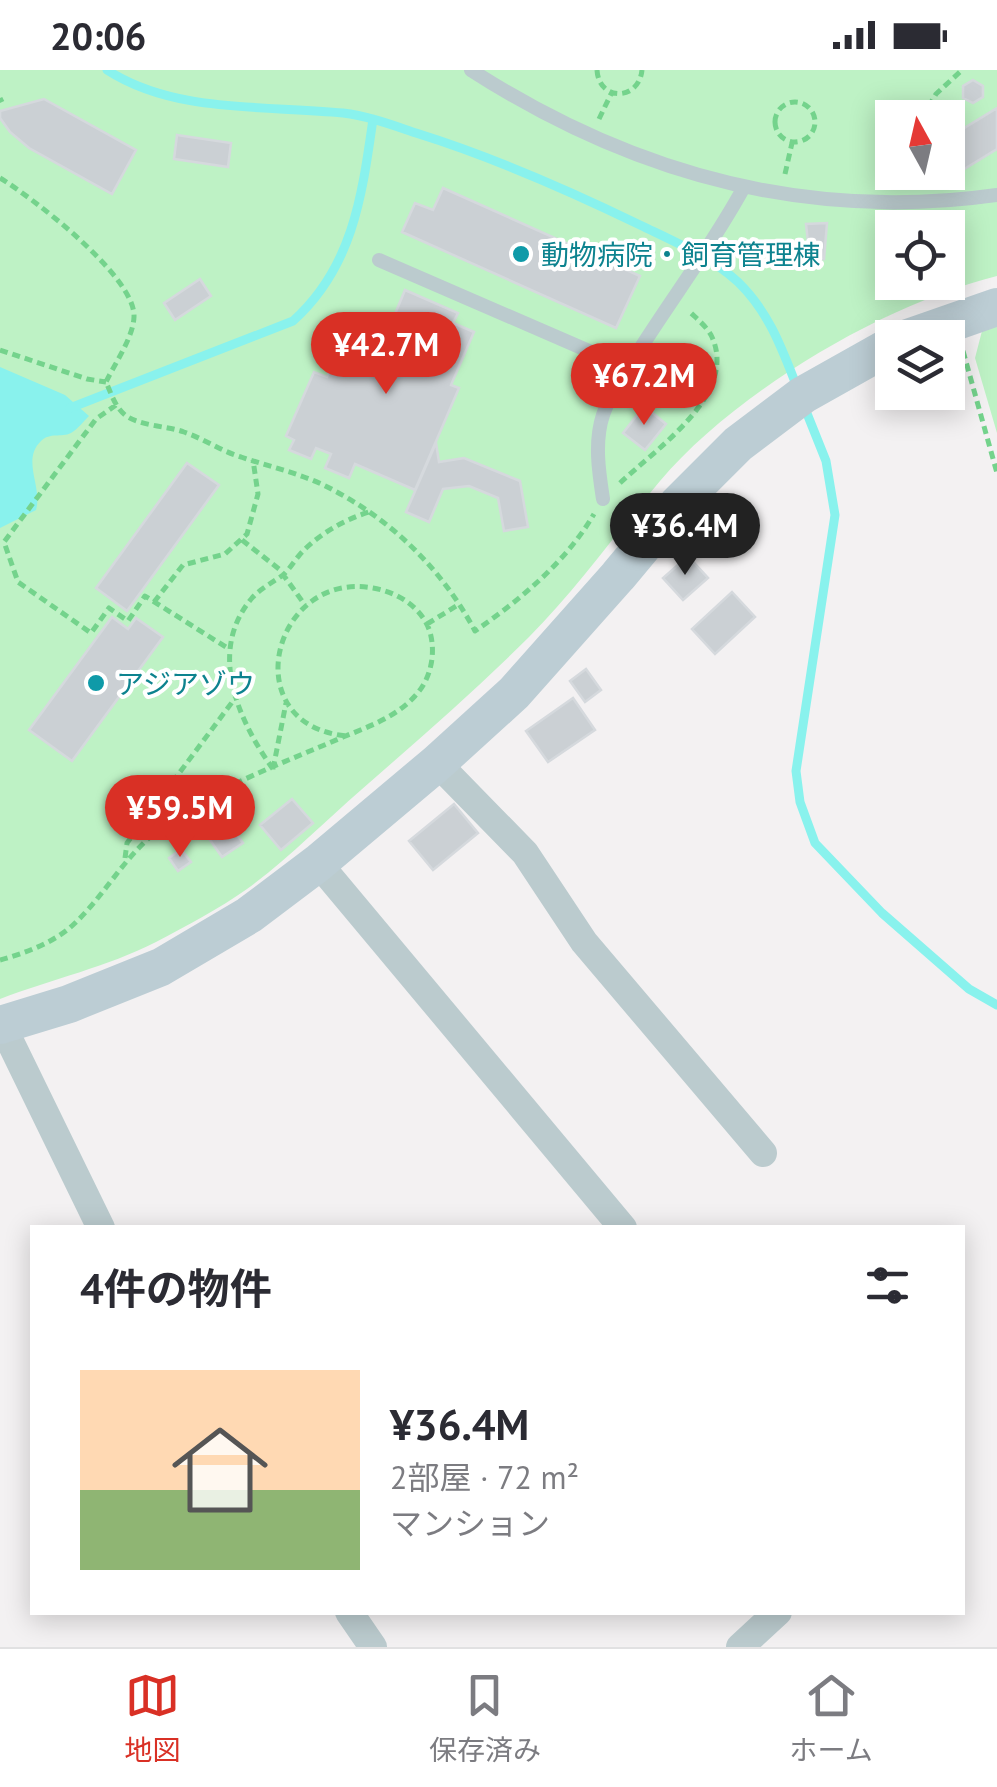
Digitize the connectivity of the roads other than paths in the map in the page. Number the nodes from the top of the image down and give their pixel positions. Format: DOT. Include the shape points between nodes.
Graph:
graph roads {
  1 [pos="471,70"];
  2 [pos="744,188"];
  3 [pos="997,195"];
  4 [pos="378,260"];
  5 [pos="997,307"];
  6 [pos="954,320"];
  7 [pos="875,355"];
  8 [pos="628,368"];
  9 [pos="603,499"];
  10 [pos="437,764"];
  11 [pos="318,863"];
  12 [pos="1,1025"];
  13 [pos="763,1153"];
  14 [pos="100,1225"];
  15 [pos="620,1225"];
  16 [pos="351,1615"];
  17 [pos="775,1615"];
  18 [pos="373,1647"];
  19 [pos="740,1647"];
  1 -- 2 [label="lane" via="607,143"];
  2 -- 3 [label="lane" via="884,204"];
  2 -- 8 [label="lane"];
  4 -- 8 [label="lane"];
  5 -- 6 [label="street"];
  7 -- 10 [label="street" via="803,395 738,444 514,693"];
  8 -- 9 [label="lane" via="603,415"];
  10 -- 11 [label="street"];
  10 -- 13 [label="street" via="525,853 584,942"];
  11 -- 12 [label="street" via="173,961"];
  11 -- 15 [label="street"];
  12 -- 14 [label="street"];
  16 -- 18 [label="street"];
  17 -- 19 [label="street"];
}
